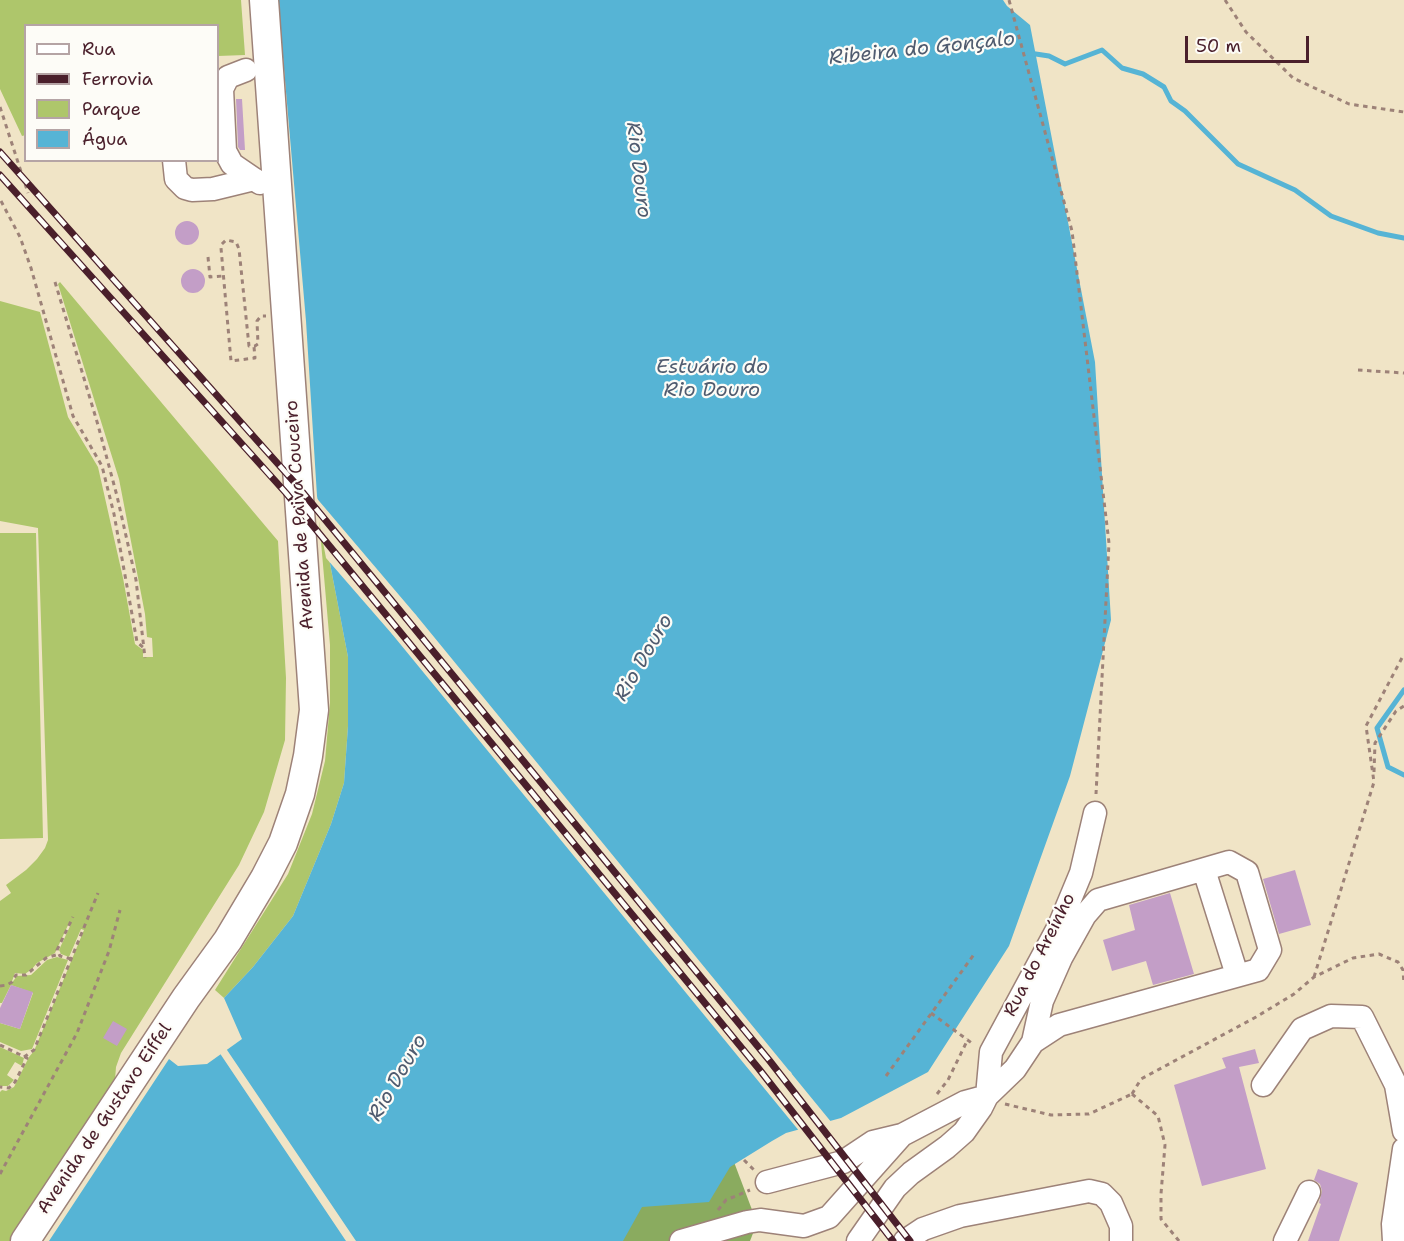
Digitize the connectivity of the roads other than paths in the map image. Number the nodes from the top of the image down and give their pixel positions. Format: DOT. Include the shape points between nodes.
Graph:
graph roads {
  1 [pos="264,0"];
  2 [pos="267,43"];
  3 [pos="219,68"];
  4 [pos="246,70"];
  5 [pos="174,162"];
  6 [pos="254,179"];
  7 [pos="277,201"];
  8 [pos="1095,813"];
  9 [pos="1204,870"];
  10 [pos="1237,975"];
  11 [pos="186,998"];
  12 [pos="1033,1041"];
  13 [pos="1263,1085"];
  14 [pos="987,1096"];
  15 [pos="1404,1131"];
  16 [pos="902,1135"];
  17 [pos="1404,1149"];
  18 [pos="767,1182"];
  19 [pos="1309,1192"];
  20 [pos="25,1241"];
  21 [pos="681,1241"];
  22 [pos="858,1241"];
  23 [pos="905,1241"];
  24 [pos="1121,1241"];
  25 [pos="1286,1241"];
  26 [pos="1394,1241"];
  1 -- 2 [label="main road, Avenida de Paiva Couceiro"];
  2 -- 4 [label="street"];
  2 -- 7 [label="main road, Avenida de Paiva Couceiro"];
  3 -- 4 [label="street"];
  4 -- 6 [label="street" via="228,77 222,89 225,151 232,164"];
  5 -- 6 [label="street" via="176,179 192,190"];
  6 -- 7 [label="street" via="268,188"];
  7 -- 11 [label="main road, Avenida de Paiva Couceiro" via="314,710 300,794 282,843 228,940"];
  8 -- 14 [label="street, Rua do Areínho" via="1081,873 1059,926 991,1052"];
  9 -- 10 [label="street"];
  9 -- 10 [label="street" via="1229,862 1247,872 1270,950 1258,970"];
  9 -- 12 [label="street" via="1098,900 1061,958 1042,1001"];
  10 -- 12 [label="street" via="1059,1025"];
  11 -- 20 [label="main road, Avenida de Gustavo Eiffel"];
  12 -- 14 [label="street" via="1014,1069"];
  13 -- 15 [label="street" via="1302,1029 1331,1016 1362,1017 1396,1085"];
  14 -- 16 [label="street" via="965,1102"];
  14 -- 22 [label="street" via="964,1132 895,1188"];
  16 -- 18 [label="street" via="873,1142 843,1162"];
  16 -- 21 [label="street" via="829,1217 804,1226 747,1222"];
  17 -- 26 [label="street"];
  19 -- 25 [label="street"];
  23 -- 24 [label="street" via="923,1229 960,1216 1089,1191 1102,1194 1111,1203 1121,1226"];
}
